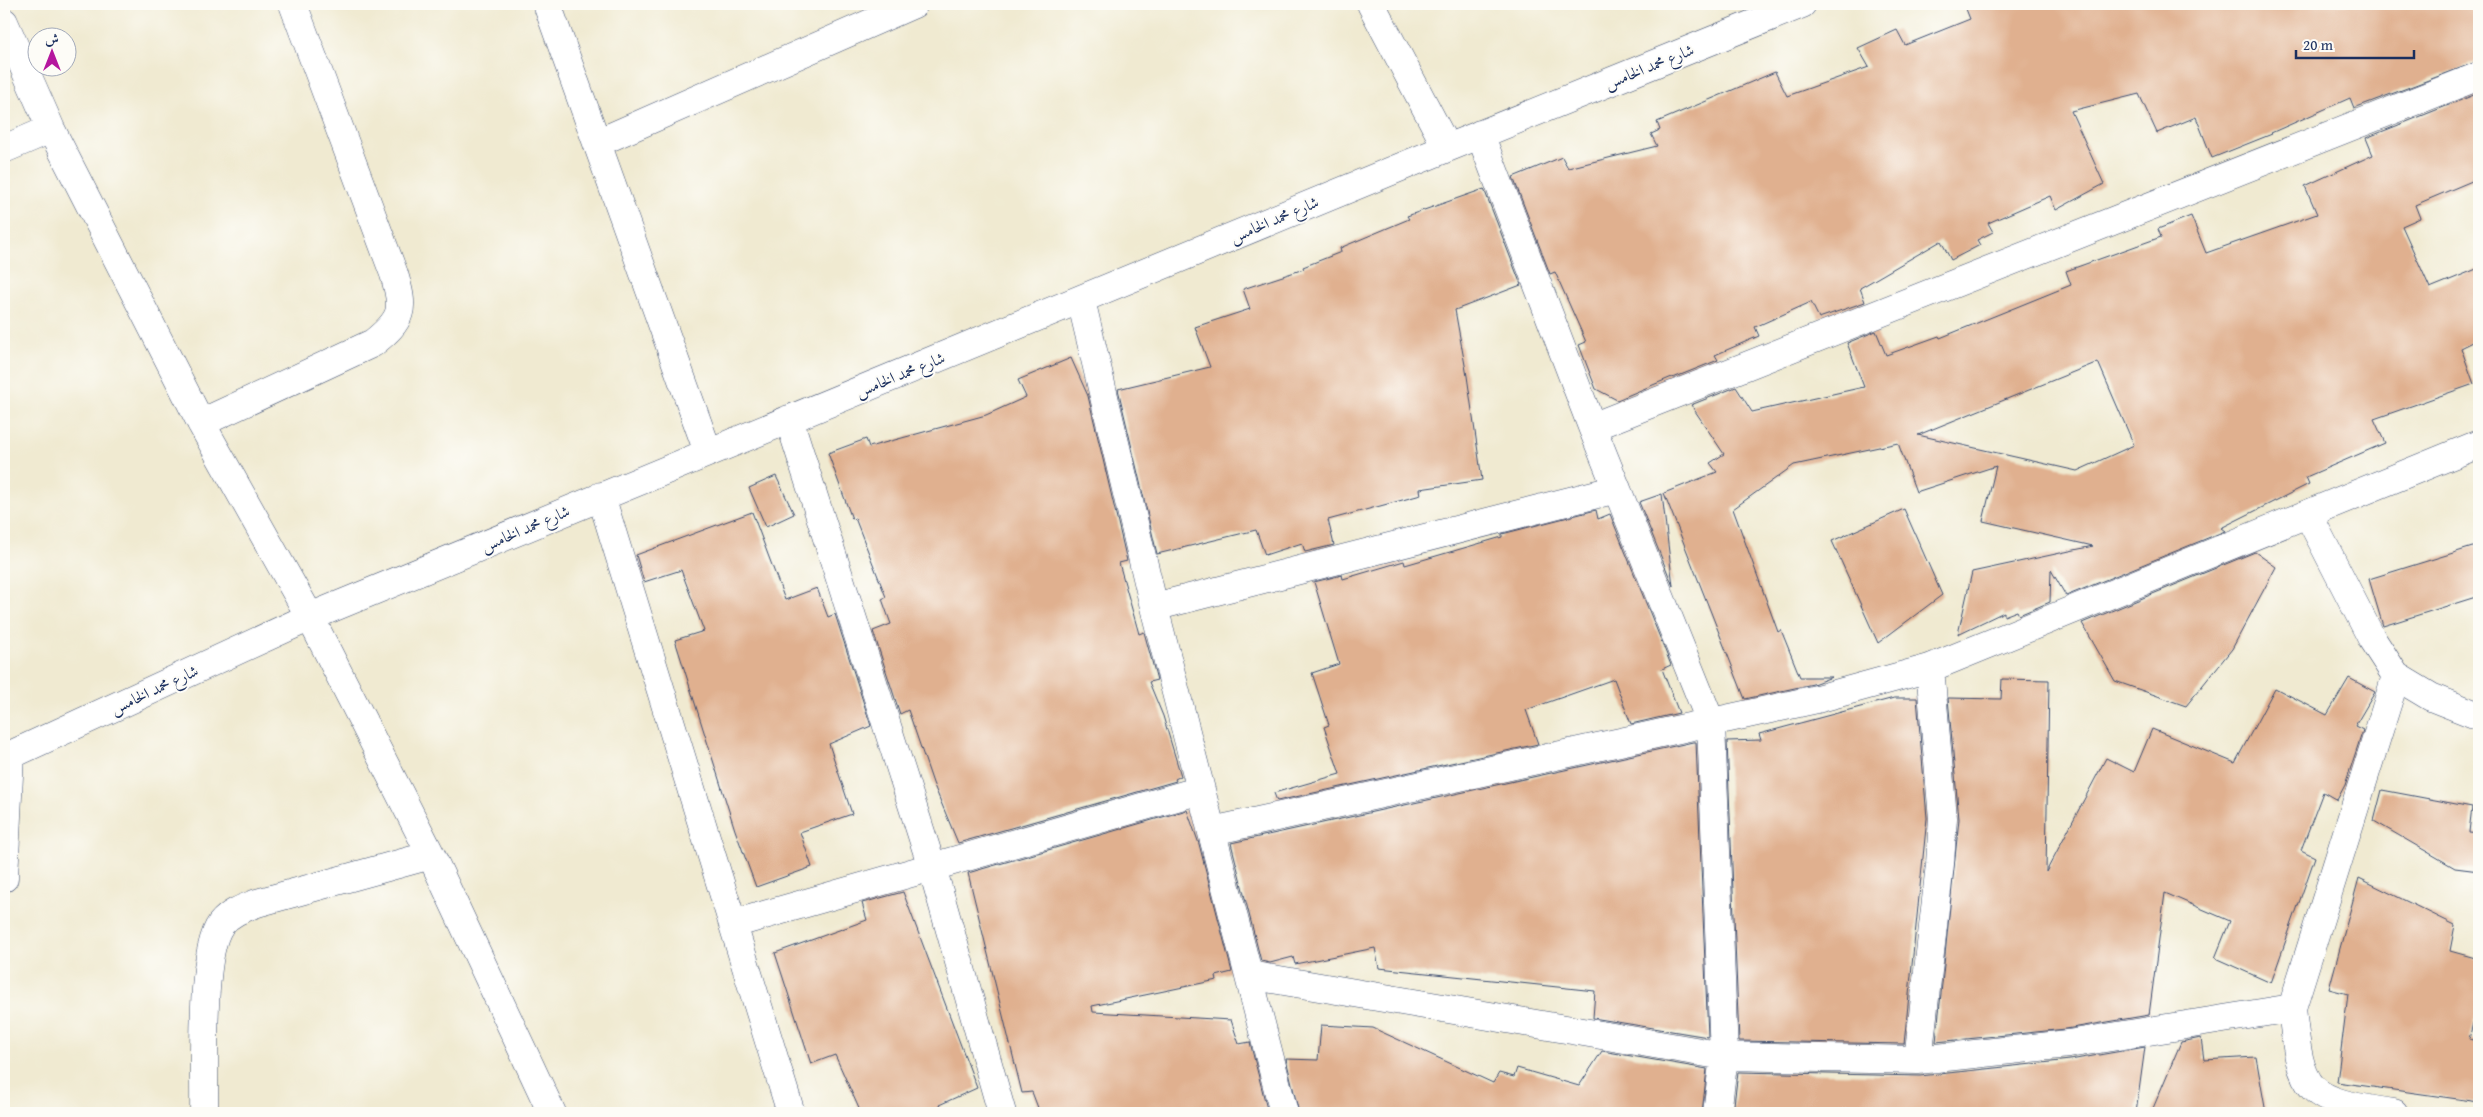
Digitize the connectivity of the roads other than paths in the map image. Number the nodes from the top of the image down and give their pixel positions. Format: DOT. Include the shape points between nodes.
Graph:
graph roads {
  1 [pos="293,4"];
  2 [pos="547,4"];
  3 [pos="914,4"];
  4 [pos="1371,4"];
  5 [pos="1802,4"];
  6 [pos="4,22"];
  7 [pos="2479,76"];
  8 [pos="51,129"];
  9 [pos="1480,134"];
  10 [pos="597,143"];
  11 [pos="1447,148"];
  12 [pos="4,149"];
  13 [pos="1082,300"];
  14 [pos="790,419"];
  15 [pos="200,423"];
  16 [pos="1592,427"];
  17 [pos="2479,444"];
  18 [pos="708,452"];
  19 [pos="1617,489"];
  20 [pos="601,496"];
  21 [pos="2308,514"];
  22 [pos="1154,607"];
  23 [pos="310,617"];
  24 [pos="1930,668"];
  25 [pos="2396,676"];
  26 [pos="2479,716"];
  27 [pos="1711,723"];
  28 [pos="7,756"];
  29 [pos="1201,790"];
  30 [pos="1212,832"];
  31 [pos="431,855"];
  32 [pos="932,868"];
  33 [pos="4,878"];
  34 [pos="733,924"];
  35 [pos="1249,975"];
  36 [pos="2292,1008"];
  37 [pos="1724,1056"];
  38 [pos="1918,1060"];
  39 [pos="204,1113"];
  40 [pos="552,1113"];
  41 [pos="792,1113"];
  42 [pos="1002,1113"];
  43 [pos="1284,1113"];
  44 [pos="1717,1113"];
  45 [pos="2394,1113"];
  1 -- 15 [label="street" via="394,274 402,304 399,317 390,330 374,344"];
  2 -- 10 [label="street"];
  3 -- 10 [label="street"];
  4 -- 11 [label="street"];
  5 -- 9 [label="street, شارع محمد الخامس"];
  6 -- 8 [label="street"];
  7 -- 16 [label="street"];
  8 -- 12 [label="street"];
  8 -- 15 [label="street"];
  9 -- 11 [label="street, شارع محمد الخامس"];
  9 -- 16 [label="street"];
  10 -- 18 [label="street"];
  11 -- 13 [label="street, شارع محمد الخامس"];
  13 -- 14 [label="street, شارع محمد الخامس"];
  13 -- 22 [label="street"];
  14 -- 18 [label="street, شارع محمد الخامس"];
  14 -- 32 [label="street"];
  15 -- 23 [label="street"];
  16 -- 19 [label="street"];
  17 -- 21 [label="street"];
  18 -- 20 [label="street, شارع محمد الخامس"];
  19 -- 22 [label="street"];
  19 -- 27 [label="street"];
  20 -- 23 [label="street, شارع محمد الخامس"];
  20 -- 34 [label="street"];
  21 -- 24 [label="street"];
  21 -- 25 [label="street" via="2372,639"];
  22 -- 29 [label="street"];
  23 -- 28 [label="street, شارع محمد الخامس"];
  23 -- 31 [label="street"];
  24 -- 27 [label="street" via="1817,699"];
  24 -- 38 [label="street" via="1942,818 1940,864"];
  25 -- 26 [label="street" via="2431,697"];
  25 -- 36 [label="street"];
  27 -- 30 [label="street"];
  27 -- 37 [label="street"];
  28 -- 33 [label="street"];
  29 -- 30 [label="street"];
  29 -- 32 [label="street"];
  30 -- 35 [label="street"];
  31 -- 39 [label="street" via="257,903 236,911 222,923 214,935 208,960"];
  31 -- 40 [label="street"];
  32 -- 34 [label="street"];
  32 -- 42 [label="street"];
  34 -- 41 [label="street"];
  35 -- 37 [label="street"];
  35 -- 43 [label="street"];
  36 -- 38 [label="street" via="2068,1044"];
  36 -- 45 [label="street" via="2298,1061 2312,1089 2322,1096 2360,1108"];
  37 -- 38 [label="street"];
  37 -- 44 [label="street"];
}
